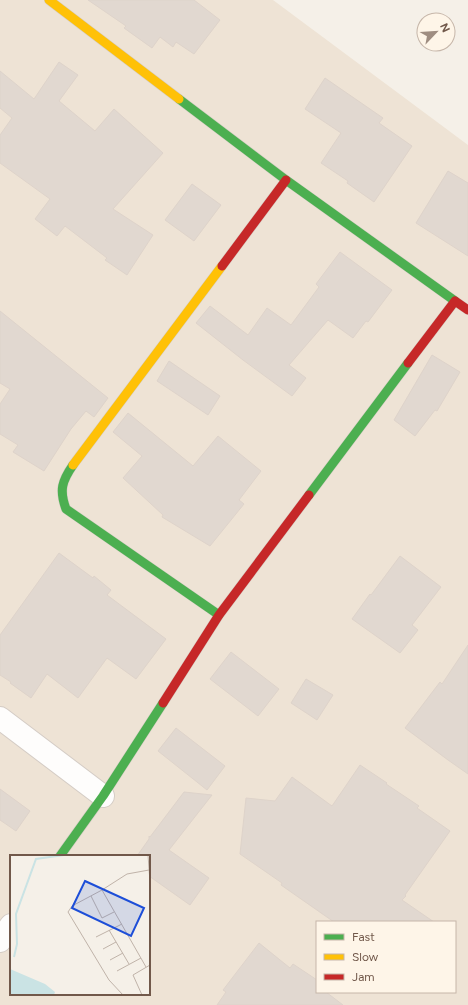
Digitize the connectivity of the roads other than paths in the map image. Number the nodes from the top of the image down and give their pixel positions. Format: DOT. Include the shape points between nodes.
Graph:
graph roads {
  1 [pos="49,0"];
  2 [pos="286,180"];
  3 [pos="455,301"];
  4 [pos="468,310"];
  5 [pos="219,615"];
  6 [pos="0,718"];
  7 [pos="103,796"];
  8 [pos="61,855"];
  9 [pos="10,926"];
  10 [pos="0,941"];
  1 -- 2 [label="street"];
  2 -- 3 [label="street"];
  2 -- 5 [label="street" via="66,475 62,485 66,508"];
  3 -- 4 [label="street"];
  3 -- 5 [label="street"];
  5 -- 7 [label="street"];
  6 -- 7 [label="street"];
  7 -- 8 [label="street"];
  9 -- 10 [label="street"];
}
